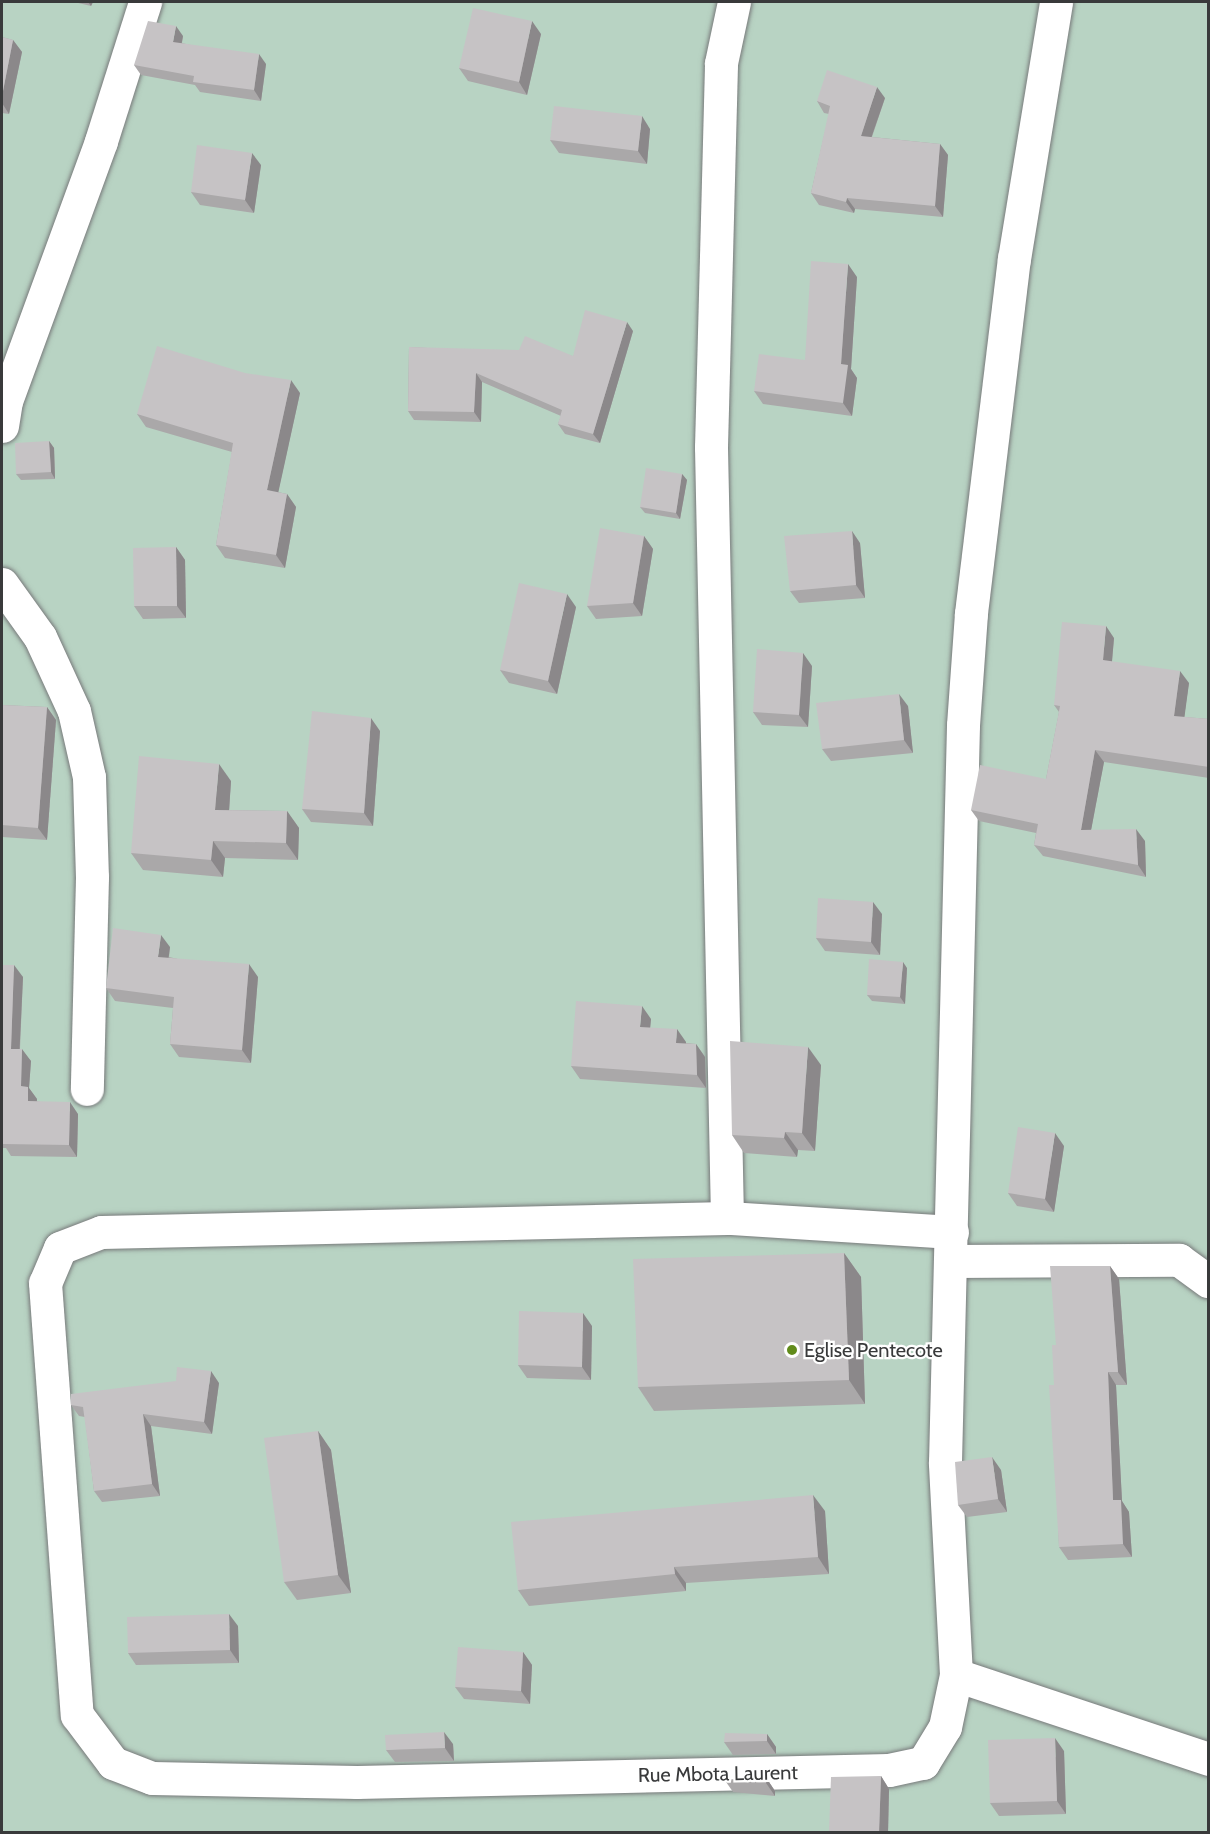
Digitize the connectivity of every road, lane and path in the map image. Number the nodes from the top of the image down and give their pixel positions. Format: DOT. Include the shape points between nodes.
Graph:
graph roads {
  1 [pos="145,2"];
  2 [pos="734,2"];
  3 [pos="1056,2"];
  4 [pos="2,426"];
  5 [pos="2,584"];
  6 [pos="87,1089"];
  7 [pos="727,1218"];
  8 [pos="952,1247"];
  9 [pos="1209,1281"];
  10 [pos="957,1675"];
  11 [pos="1209,1759"];
  1 -- 4 [label="street" via="101,141 6,400"];
  2 -- 7 [label="street" via="721,63 711,447"];
  3 -- 8 [label="street, Rue Mbota Laurent" via="1014,259 971,613 963,725"];
  5 -- 6 [label="street" via="40,637 74,711 89,777 92,878"];
  7 -- 8 [label="street, Rue Mbota Laurent"];
  7 -- 10 [label="street, Rue Mbota Laurent" via="101,1232 60,1248 45,1283 77,1715 113,1763 152,1778 357,1782 889,1770 923,1763 945,1727"];
  8 -- 9 [label="street, Rue Mbota Laurent" via="1179,1260"];
  8 -- 10 [label="street, Rue Mbota Laurent" via="945,1462"];
  10 -- 11 [label="street"];
}
